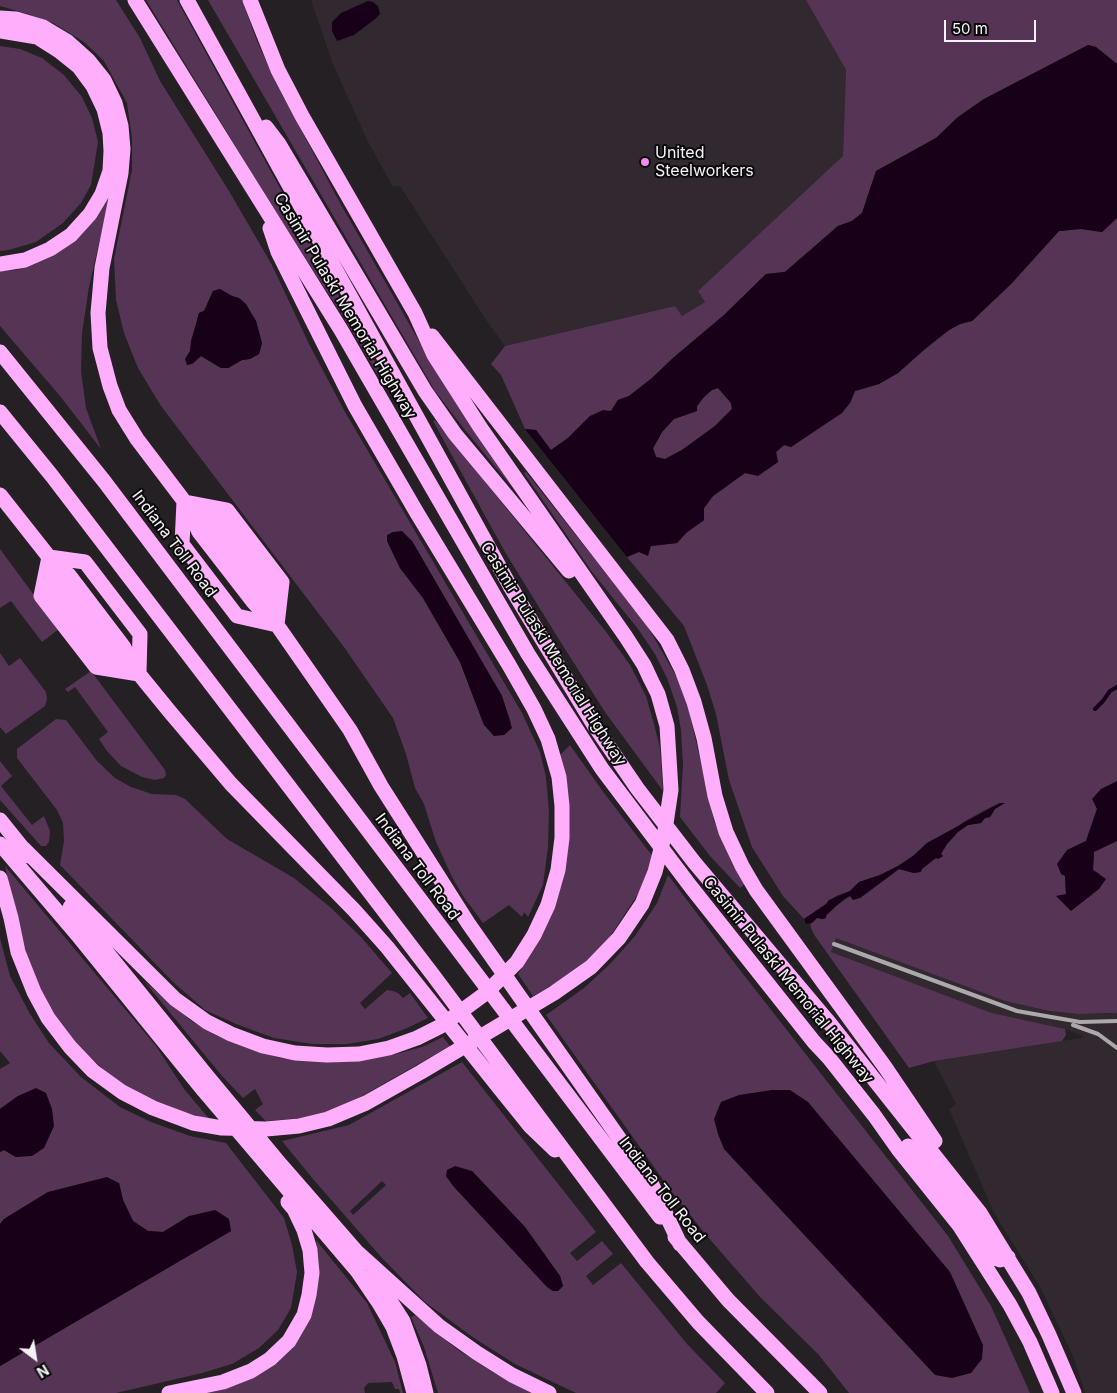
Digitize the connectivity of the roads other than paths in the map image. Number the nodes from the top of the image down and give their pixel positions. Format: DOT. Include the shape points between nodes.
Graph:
graph roads {
  1 [pos="135,0"];
  2 [pos="187,0"];
  3 [pos="250,0"];
  4 [pos="0,18"];
  5 [pos="0,31"];
  6 [pos="236,88"];
  7 [pos="262,203"];
  8 [pos="0,264"];
  9 [pos="415,313"];
  10 [pos="0,352"];
  11 [pos="0,412"];
  12 [pos="0,495"];
  13 [pos="184,502"];
  14 [pos="49,557"];
  15 [pos="277,625"];
  16 [pos="626,637"];
  17 [pos="139,674"];
  18 [pos="0,820"];
  19 [pos="0,844"];
  20 [pos="23,848"];
  21 [pos="0,878"];
  22 [pos="206,1083"];
  23 [pos="874,1115"];
  24 [pos="247,1141"];
  25 [pos="947,1170"];
  26 [pos="588,1183"];
  27 [pos="329,1230"];
  28 [pos="680,1244"];
  29 [pos="356,1251"];
  30 [pos="1008,1257"];
  31 [pos="169,1393"];
  32 [pos="414,1393"];
  33 [pos="426,1393"];
  34 [pos="549,1393"];
  35 [pos="767,1393"];
  36 [pos="820,1393"];
  37 [pos="1052,1393"];
  38 [pos="1074,1393"];
  1 -- 7 [label="highway, Casimir Pulaski Memorial Highway"];
  2 -- 6 [label="highway, Casimir Pulaski Memorial Highway"];
  3 -- 9 [label="highway" via="278,70 298,108"];
  4 -- 13 [label="highway" via="43,27 68,42 104,80 115,102 123,149 102,268 98,313 100,348 120,410 137,439"];
  5 -- 8 [label="highway" via="36,37 79,67 104,109 111,151 110,171 102,194 71,235 25,260"];
  6 -- 16 [label="highway" via="279,144 389,332 455,434"];
  6 -- 25 [label="highway, Casimir Pulaski Memorial Highway" via="510,586 594,725 694,862"];
  7 -- 20 [label="highway" via="278,252 355,406 509,664 548,739 562,806 558,870 548,905 517,962 486,993 441,1026 389,1048 359,1054 326,1056 295,1053 263,1046 206,1022 176,999"];
  7 -- 23 [label="highway, Casimir Pulaski Memorial Highway" via="354,354 528,654 602,769 691,887"];
  9 -- 16 [label="highway" via="434,355 480,427"];
  9 -- 25 [label="highway" via="667,640 694,702 715,796 726,832 742,866 929,1132"];
  10 -- 28 [label="highway, Indiana Toll Road" via="104,481"];
  11 -- 26 [label="highway" via="433,975"];
  12 -- 14 [label="highway"];
  13 -- 15 [label="highway" via="208,524 262,596"];
  13 -- 15 [label="highway" via="191,538 246,610"];
  13 -- 15 [label="highway" via="227,510 282,582"];
  14 -- 17 [label="highway" via="69,575 123,646"];
  14 -- 17 [label="highway" via="50,589 105,660"];
  14 -- 17 [label="highway" via="85,562 140,634"];
  15 -- 28 [label="highway" via="350,730 449,894 652,1185"];
  16 -- 21 [label="highway" via="658,694 667,726 669,755 671,790 664,837 656,872 642,904 619,938 591,967 554,993 366,1103 328,1119 266,1129 222,1128 193,1123 122,1092 93,1071 70,1047 37,998 18,952"];
  17 -- 26 [label="highway" via="232,784 387,947 530,1126"];
  18 -- 20 [label="highway"];
  19 -- 22 [label="highway"];
  20 -- 22 [label="highway"];
  22 -- 24 [label="highway"];
  22 -- 27 [label="highway"];
  23 -- 30 [label="highway" via="894,1129 994,1257 1000,1260"];
  23 -- 37 [label="highway, Casimir Pulaski Memorial Highway" via="959,1225 1021,1325"];
  24 -- 27 [label="highway"];
  24 -- 31 [label="highway" via="261,1168 294,1209 304,1230 312,1273 304,1315 289,1341 251,1372 223,1382"];
  25 -- 30 [label="highway, Casimir Pulaski Memorial Highway" via="980,1212"];
  26 -- 35 [label="highway" via="647,1262 698,1322"];
  27 -- 29 [label="highway"];
  27 -- 32 [label="highway" via="393,1328"];
  28 -- 36 [label="highway, Indiana Toll Road" via="728,1300"];
  29 -- 33 [label="highway" via="403,1321"];
  29 -- 34 [label="highway" via="439,1326 512,1375"];
  30 -- 38 [label="highway, Casimir Pulaski Memorial Highway" via="1029,1293"];
}
